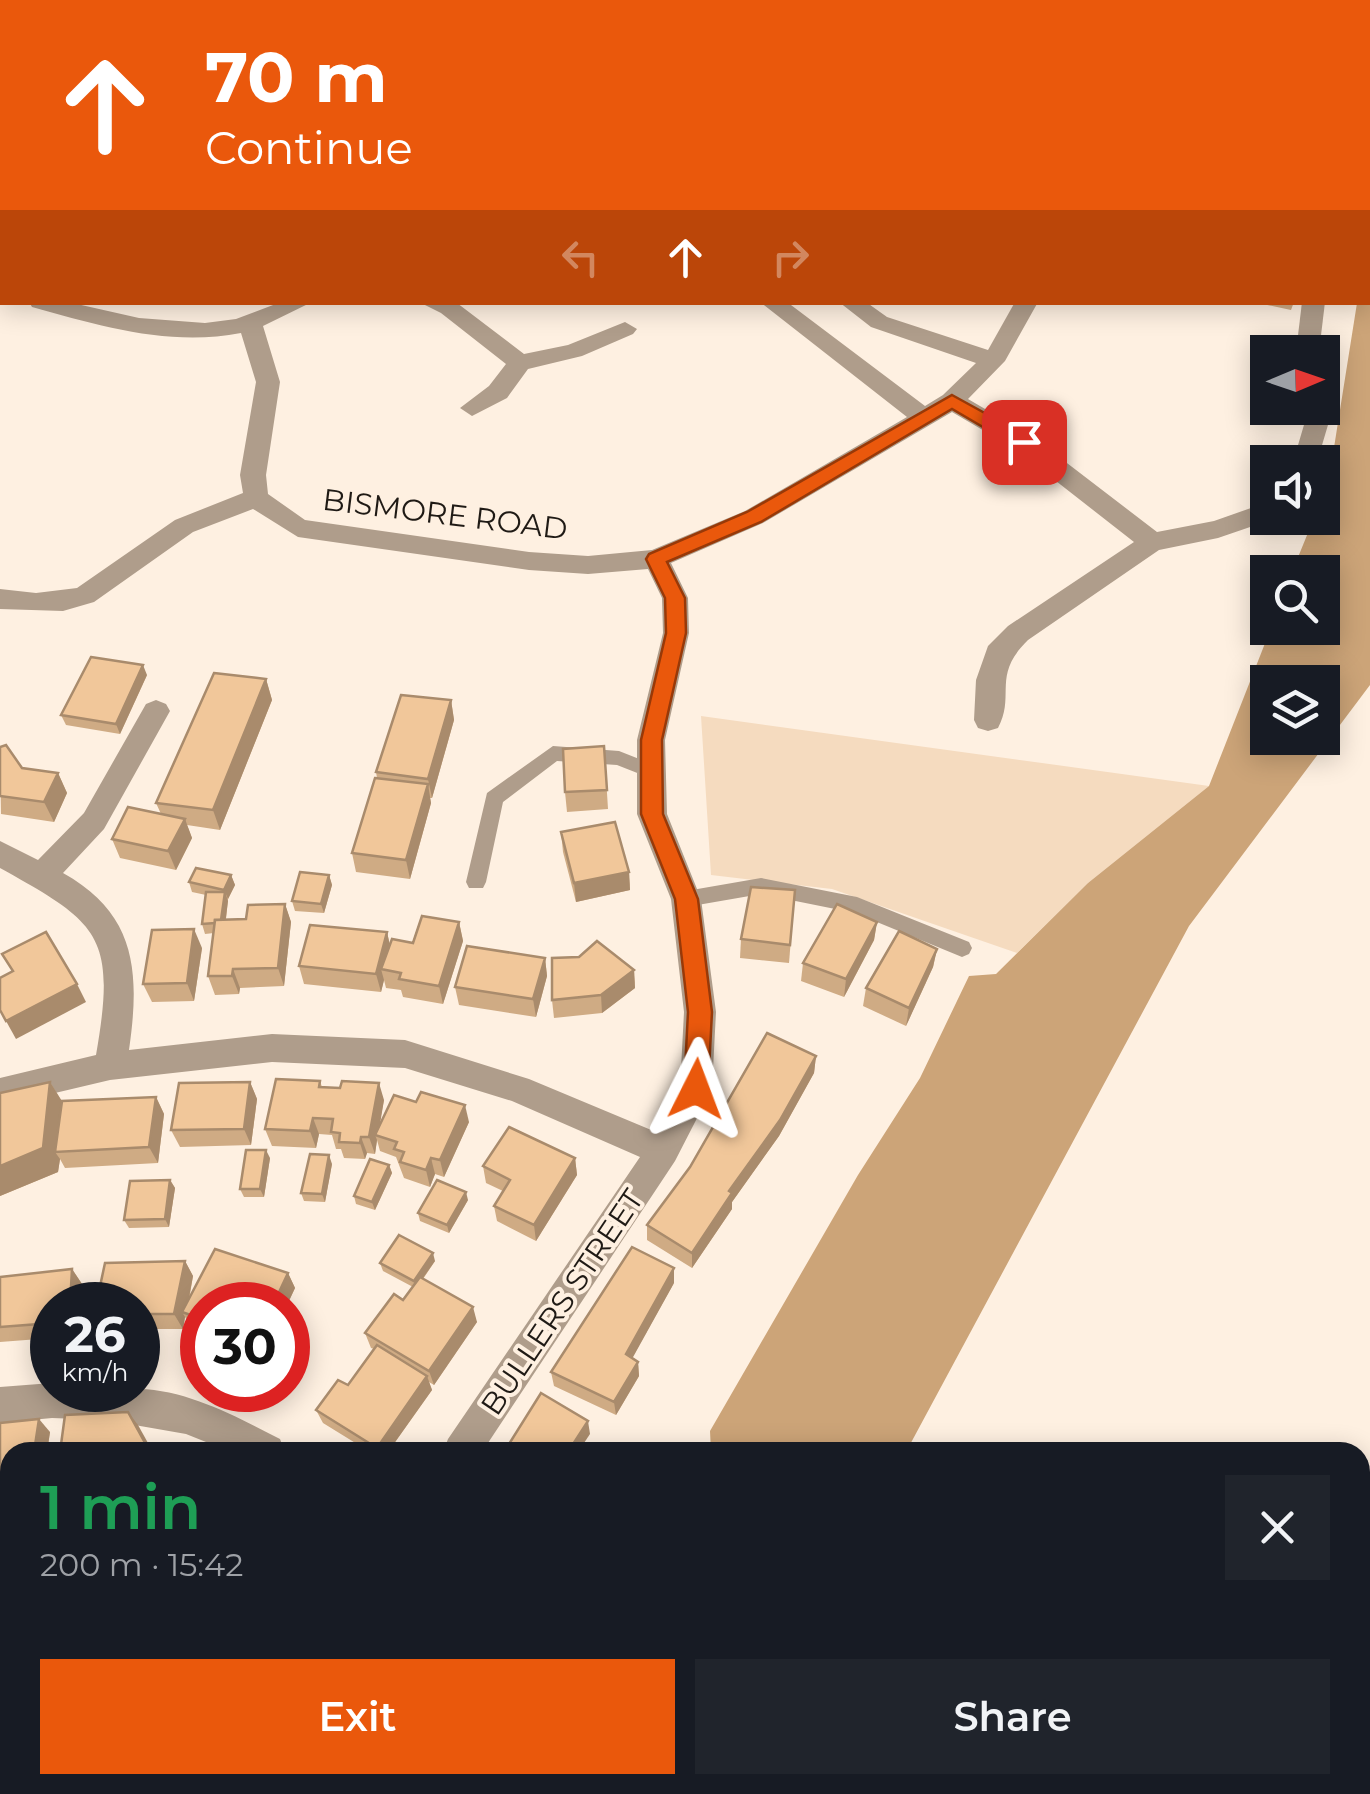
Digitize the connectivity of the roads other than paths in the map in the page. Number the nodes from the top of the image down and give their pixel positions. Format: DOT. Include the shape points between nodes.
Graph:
graph roads {
  1 [pos="52,305"];
  2 [pos="295,305"];
  3 [pos="440,305"];
  4 [pos="775,305"];
  5 [pos="854,305"];
  6 [pos="1025,305"];
  7 [pos="1314,305"];
  8 [pos="251,326"];
  9 [pos="625,329"];
  10 [pos="1310,335"];
  11 [pos="993,360"];
  12 [pos="520,364"];
  13 [pos="952,401"];
  14 [pos="472,408"];
  15 [pos="925,418"];
  16 [pos="256,498"];
  17 [pos="1250,518"];
  18 [pos="1152,542"];
  19 [pos="656,559"];
  20 [pos="0,599"];
  21 [pos="156,711"];
  22 [pos="988,720"];
  23 [pos="651,755"];
  24 [pos="0,853"];
  25 [pos="40,878"];
  26 [pos="476,882"];
  27 [pos="686,899"];
  28 [pos="962,948"];
  29 [pos="110,1066"];
  30 [pos="0,1092"];
  31 [pos="664,1150"];
  32 [pos="0,1404"];
  33 [pos="247,1442"];
  34 [pos="468,1442"];
  1 -- 8 [label="street" via="158,331"];
  2 -- 8 [label="street"];
  3 -- 12 [label="street"];
  4 -- 15 [label="street"];
  5 -- 11 [label="street" via="879,322"];
  6 -- 11 [label="street, BISMORE ROAD"];
  7 -- 10 [label="street"];
  8 -- 16 [label="street" via="268,382 253,475"];
  9 -- 12 [label="street"];
  11 -- 13 [label="street, BISMORE ROAD"];
  12 -- 14 [label="street" via="498,392"];
  13 -- 15 [label="street, BISMORE ROAD"];
  13 -- 18 [label="street" via="1024,442"];
  15 -- 19 [label="street, BISMORE ROAD" via="754,517"];
  16 -- 19 [label="street, BISMORE ROAD" via="298,528 529,562"];
  16 -- 20 [label="street" via="188,524 93,595 43,605"];
  17 -- 18 [label="street"];
  18 -- 22 [label="street" via="998,653"];
  19 -- 23 [label="street, BULLERS STREET" via="675,598 676,633"];
  21 -- 25 [label="street" via="94,821"];
  23 -- 26 [label="lane" via="553,754 494,798"];
  23 -- 27 [label="street, BULLERS STREET" via="652,814"];
  24 -- 25 [label="street"];
  25 -- 29 [label="street" via="87,904 114,938 119,994"];
  27 -- 28 [label="lane" via="760,886 857,906"];
  27 -- 31 [label="street, BULLERS STREET" via="700,1012 696,1089"];
  29 -- 30 [label="street"];
  29 -- 31 [label="street" via="272,1048 405,1054 518,1088"];
  31 -- 34 [label="street, BULLERS STREET"];
  32 -- 33 [label="street" via="110,1402 211,1424"];
}
